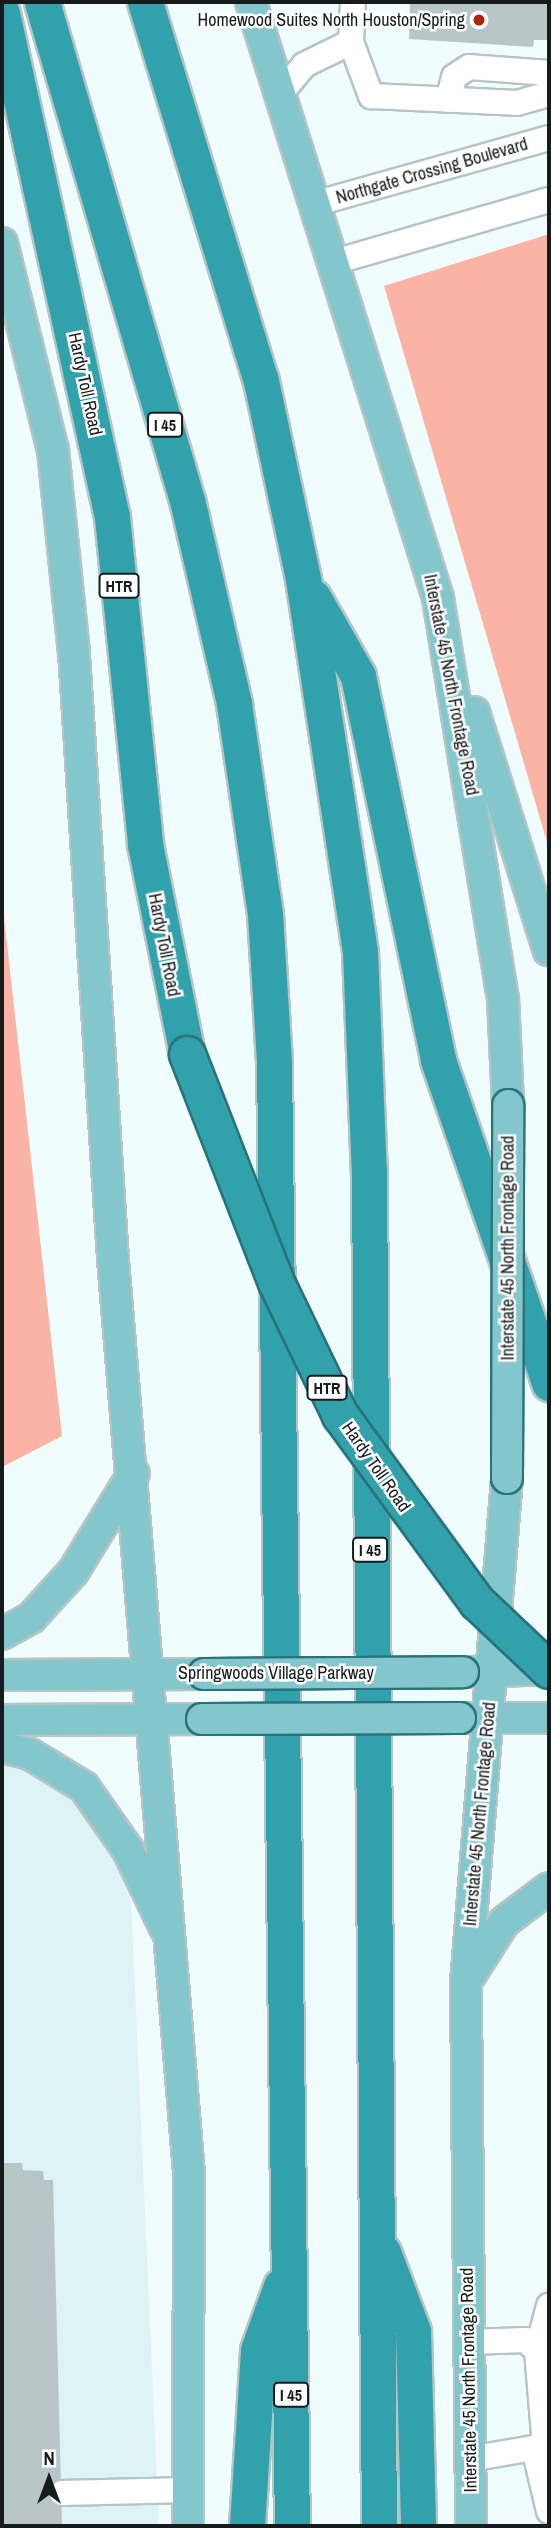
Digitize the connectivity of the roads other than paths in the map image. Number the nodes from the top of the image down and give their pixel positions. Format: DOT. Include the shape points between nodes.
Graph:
graph roads {
  1 [pos="42,2"];
  2 [pos="145,2"];
  3 [pos="251,2"];
  4 [pos="353,2"];
  5 [pos="2,13"];
  6 [pos="351,42"];
  7 [pos="549,73"];
  8 [pos="280,94"];
  9 [pos="549,94"];
  10 [pos="448,100"];
  11 [pos="549,138"];
  12 [pos="549,200"];
  13 [pos="314,204"];
  14 [pos="2,243"];
  15 [pos="334,262"];
  16 [pos="303,579"];
  17 [pos="438,598"];
  18 [pos="549,951"];
  19 [pos="549,1383"];
  20 [pos="134,1473"];
  21 [pos="2,1634"];
  22 [pos="549,1670"];
  23 [pos="477,1672"];
  24 [pos="149,1674"];
  25 [pos="2,1675"];
  26 [pos="473,1718"];
  27 [pos="549,1718"];
  28 [pos="152,1719"];
  29 [pos="2,1720"];
  30 [pos="2,1747"];
  31 [pos="549,1888"];
  32 [pos="174,1947"];
  33 [pos="466,1982"];
  34 [pos="375,2231"];
  35 [pos="289,2263"];
  36 [pos="549,2306"];
  37 [pos="469,2342"];
  38 [pos="537,2351"];
  39 [pos="535,2452"];
  40 [pos="470,2459"];
  41 [pos="188,2490"];
  42 [pos="62,2493"];
  43 [pos="549,2511"];
  44 [pos="188,2526"];
  45 [pos="247,2526"];
  46 [pos="292,2526"];
  47 [pos="379,2526"];
  48 [pos="418,2526"];
  49 [pos="471,2526"];
  1 -- 35 [label="highway, I 45" via="220,635 265,914 274,1061"];
  2 -- 16 [label="highway, I 45" via="261,381"];
  3 -- 8 [label="main road, Interstate 45 North Frontage Road"];
  4 -- 6 [label="street"];
  5 -- 22 [label="highway, Hardy Toll Road / HTR, bridge" via="112,517 145,844 187,1054 276,1282 340,1415 477,1602"];
  6 -- 8 [label="street" via="303,65"];
  6 -- 10 [label="street" via="371,96"];
  7 -- 10 [label="street" via="469,67 454,77"];
  8 -- 13 [label="main road, Interstate 45 North Frontage Road"];
  9 -- 10 [label="street" via="517,103"];
  11 -- 13 [label="street, Northgate Crossing Boulevard"];
  12 -- 15 [label="street"];
  13 -- 15 [label="main road, Interstate 45 North Frontage Road"];
  14 -- 20 [label="main road" via="53,450 74,653 111,1232"];
  15 -- 17 [label="main road, Interstate 45 North Frontage Road"];
  16 -- 19 [label="highway" via="358,676 438,1060"];
  16 -- 34 [label="highway, I 45" via="360,952 369,1185"];
  17 -- 18 [label="main road"];
  17 -- 23 [label="main road, Interstate 45 North Frontage Road, bridge" via="503,998 508,1105 507,1478"];
  20 -- 21 [label="main road" via="73,1572 31,1618"];
  20 -- 24 [label="main road"];
  22 -- 23 [label="main road, Springwoods Village Parkway"];
  23 -- 24 [label="main road, Springwoods Village Parkway, bridge"];
  23 -- 26 [label="main road, Interstate 45 North Frontage Road"];
  24 -- 25 [label="main road, Springwoods Village Parkway"];
  24 -- 28 [label="main road"];
  26 -- 27 [label="main road"];
  26 -- 28 [label="main road, bridge"];
  26 -- 33 [label="main road, Interstate 45 North Frontage Road"];
  28 -- 29 [label="main road"];
  28 -- 32 [label="main road"];
  30 -- 32 [label="main road" via="30,1754 84,1787 128,1850"];
  31 -- 33 [label="main road" via="504,1922"];
  32 -- 41 [label="main road" via="189,2173"];
  33 -- 37 [label="main road, Interstate 45 North Frontage Road"];
  34 -- 47 [label="highway, I 45"];
  34 -- 48 [label="highway" via="413,2331"];
  35 -- 45 [label="highway" via="258,2350"];
  35 -- 46 [label="highway, I 45"];
  36 -- 38 [label="street"];
  37 -- 38 [label="street" via="526,2340"];
  37 -- 40 [label="main road, Interstate 45 North Frontage Road"];
  38 -- 39 [label="street" via="545,2446"];
  39 -- 40 [label="street"];
  39 -- 43 [label="street"];
  40 -- 49 [label="main road, Interstate 45 North Frontage Road"];
  41 -- 42 [label="street"];
  41 -- 44 [label="main road"];
}
